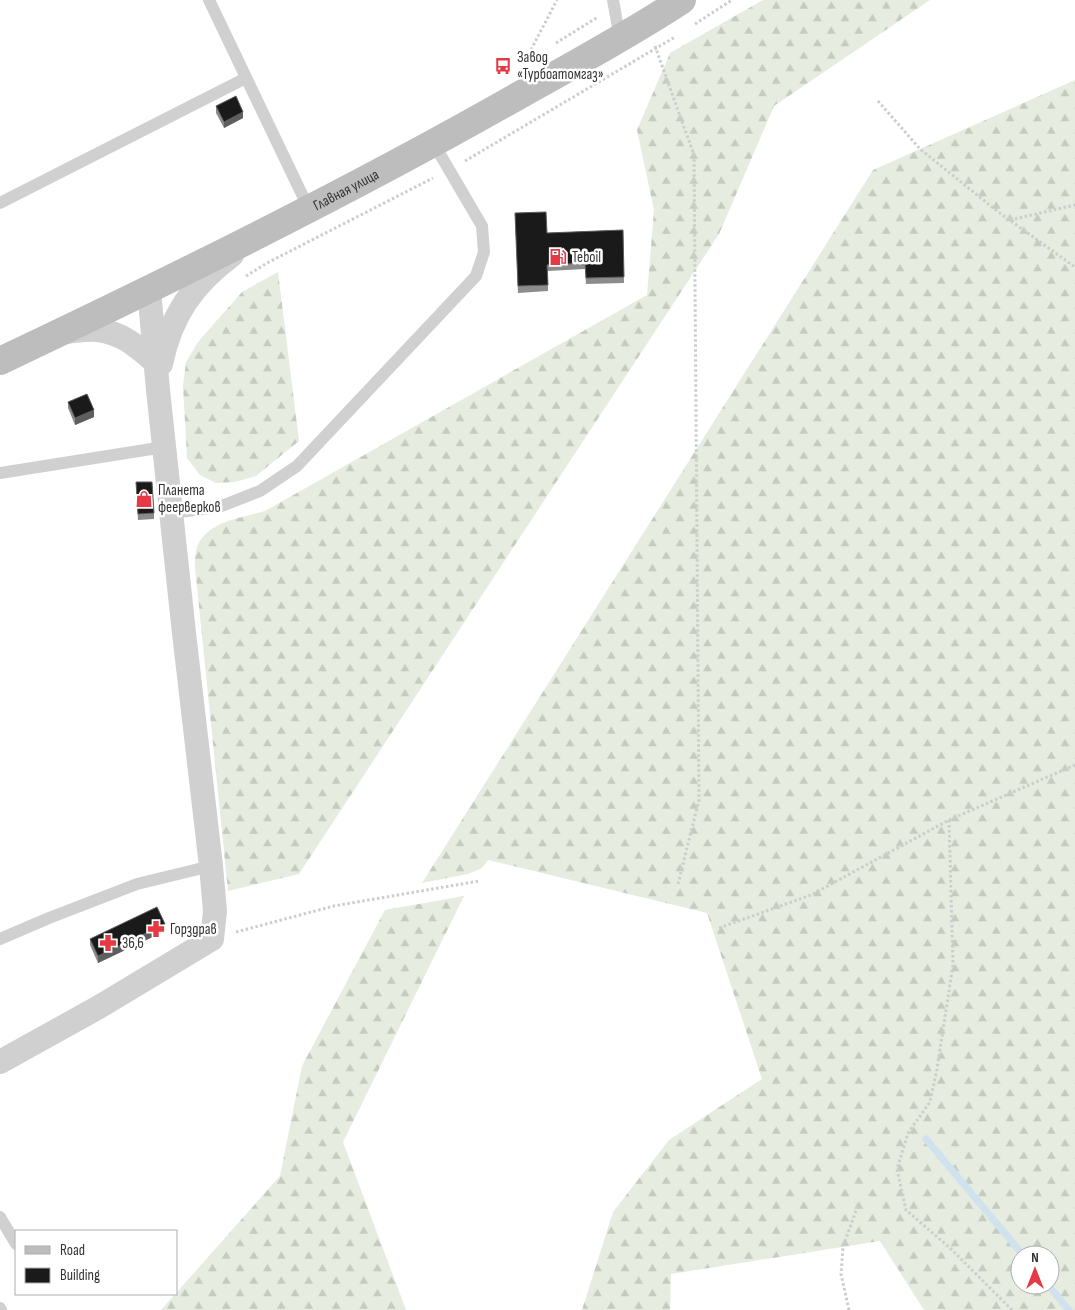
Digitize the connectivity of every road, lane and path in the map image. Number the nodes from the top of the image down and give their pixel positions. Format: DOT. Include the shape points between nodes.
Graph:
graph roads {
  1 [pos="209,0"];
  2 [pos="557,0"];
  3 [pos="613,0"];
  4 [pos="682,0"];
  5 [pos="732,0"];
  6 [pos="646,22"];
  7 [pos="688,28"];
  8 [pos="681,33"];
  9 [pos="620,39"];
  10 [pos="656,49"];
  11 [pos="524,63"];
  12 [pos="246,78"];
  13 [pos="878,102"];
  14 [pos="434,144"];
  15 [pos="450,170"];
  16 [pos="0,203"];
  17 [pos="1075,205"];
  18 [pos="309,209"];
  19 [pos="1010,220"];
  20 [pos="262,232"];
  21 [pos="1075,267"];
  22 [pos="242,278"];
  23 [pos="149,289"];
  24 [pos="61,332"];
  25 [pos="0,361"];
  26 [pos="155,362"];
  27 [pos="158,390"];
  28 [pos="164,448"];
  29 [pos="0,473"];
  30 [pos="171,513"];
  31 [pos="1075,765"];
  32 [pos="950,820"];
  33 [pos="211,866"];
  34 [pos="479,880"];
  35 [pos="678,884"];
  36 [pos="719,928"];
  37 [pos="212,939"];
  38 [pos="0,940"];
  39 [pos="0,1062"];
  40 [pos="858,1205"];
  41 [pos="0,1217"];
  42 [pos="15,1242"];
  43 [pos="849,1310"];
  44 [pos="1012,1310"];
  1 -- 12 [label="lane"];
  2 -- 11 [label="path"];
  3 -- 9 [label="lane"];
  4 -- 6 [label="main road, Главная улица"];
  5 -- 7 [label="path"];
  6 -- 9 [label="main road, Главная улица"];
  6 -- 10 [label="path"];
  8 -- 10 [label="path"];
  9 -- 14 [label="main road, Главная улица"];
  10 -- 15 [label="path"];
  10 -- 35 [label="path" via="694,155 699,800"];
  12 -- 16 [label="lane"];
  12 -- 18 [label="lane"];
  13 -- 19 [label="path" via="920,149"];
  14 -- 15 [label="lane"];
  14 -- 18 [label="main road, Главная улица"];
  15 -- 22 [label="path"];
  15 -- 30 [label="lane" via="482,226 484,252 476,276 297,466 260,491 219,507"];
  17 -- 19 [label="path"];
  18 -- 20 [label="main road, Главная улица"];
  19 -- 21 [label="path"];
  20 -- 23 [label="main road, Главная улица"];
  20 -- 27 [label="street" via="216,268 183,304 169,335"];
  23 -- 24 [label="main road, Главная улица"];
  23 -- 26 [label="street"];
  24 -- 25 [label="main road, Главная улица"];
  24 -- 26 [label="street" via="98,330 120,335"];
  26 -- 27 [label="street"];
  27 -- 28 [label="street"];
  28 -- 29 [label="lane"];
  28 -- 30 [label="street"];
  30 -- 33 [label="street"];
  31 -- 32 [label="path"];
  32 -- 36 [label="path" via="810,895"];
  32 -- 44 [label="path" via="952,965 937,1069 930,1102 908,1133 897,1169 906,1210 950,1248"];
  33 -- 37 [label="street" via="215,911"];
  33 -- 38 [label="lane" via="137,884"];
  34 -- 37 [label="path" via="334,906"];
  37 -- 39 [label="street"];
  40 -- 43 [label="path" via="843,1247 841,1274"];
  41 -- 42 [label="lane"];
}
